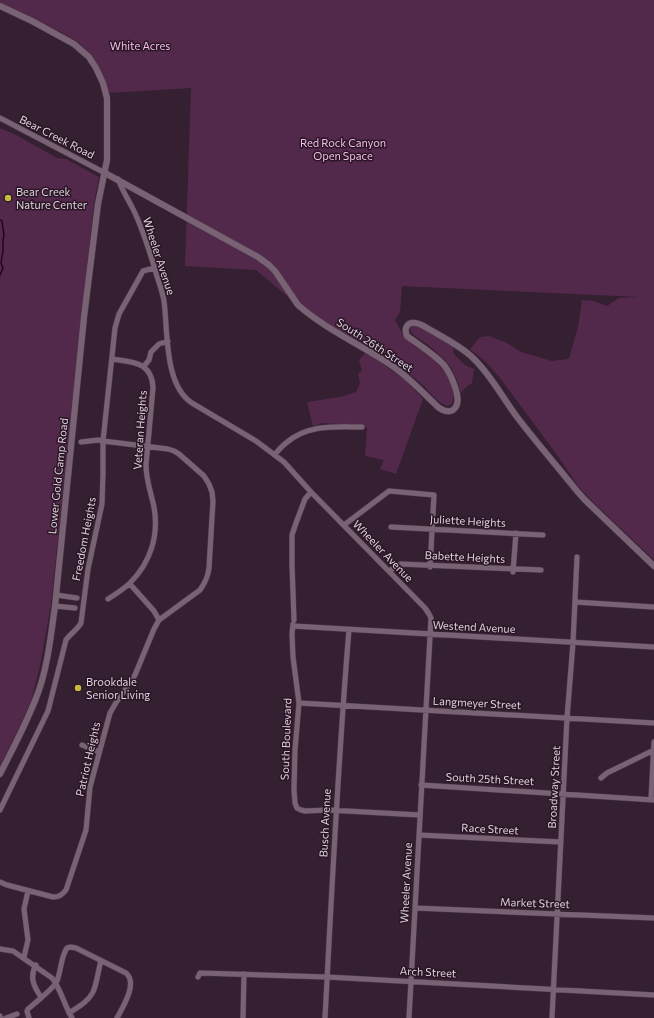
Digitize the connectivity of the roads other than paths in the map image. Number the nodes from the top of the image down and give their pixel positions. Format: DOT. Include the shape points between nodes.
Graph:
graph roads {
  1 [pos="0,6"];
  2 [pos="0,118"];
  3 [pos="105,173"];
  4 [pos="118,179"];
  5 [pos="100,188"];
  6 [pos="154,268"];
  7 [pos="168,342"];
  8 [pos="112,359"];
  9 [pos="144,366"];
  10 [pos="362,427"];
  11 [pos="102,441"];
  12 [pos="81,442"];
  13 [pos="148,446"];
  14 [pos="275,454"];
  15 [pos="311,492"];
  16 [pos="344,525"];
  17 [pos="391,527"];
  18 [pos="432,529"];
  19 [pos="516,533"];
  20 [pos="543,535"];
  21 [pos="577,557"];
  22 [pos="430,566"];
  23 [pos="654,566"];
  24 [pos="513,570"];
  25 [pos="541,570"];
  26 [pos="389,572"];
  27 [pos="130,584"];
  28 [pos="56,595"];
  29 [pos="108,600"];
  30 [pos="575,602"];
  31 [pos="55,606"];
  32 [pos="654,607"];
  33 [pos="159,620"];
  34 [pos="294,623"];
  35 [pos="349,630"];
  36 [pos="430,634"];
  37 [pos="573,642"];
  38 [pos="654,647"];
  39 [pos="299,703"];
  40 [pos="343,706"];
  41 [pos="426,710"];
  42 [pos="567,718"];
  43 [pos="654,723"];
  44 [pos="654,742"];
  45 [pos="82,744"];
  46 [pos="654,751"];
  47 [pos="99,752"];
  48 [pos="0,774"];
  49 [pos="601,778"];
  50 [pos="421,786"];
  51 [pos="564,794"];
  52 [pos="653,799"];
  53 [pos="0,810"];
  54 [pos="336,811"];
  55 [pos="420,815"];
  56 [pos="419,835"];
  57 [pos="561,842"];
  58 [pos="0,882"];
  59 [pos="26,890"];
  60 [pos="415,908"];
  61 [pos="558,914"];
  62 [pos="654,918"];
  63 [pos="0,949"];
  64 [pos="24,957"];
  65 [pos="101,961"];
  66 [pos="36,966"];
  67 [pos="244,974"];
  68 [pos="199,975"];
  69 [pos="327,977"];
  70 [pos="411,981"];
  71 [pos="56,983"];
  72 [pos="554,989"];
  73 [pos="654,995"];
  74 [pos="41,997"];
  75 [pos="17,1014"];
  76 [pos="70,1016"];
  77 [pos="6,1018"];
  78 [pos="29,1018"];
  79 [pos="117,1018"];
  80 [pos="243,1018"];
  81 [pos="325,1018"];
  82 [pos="409,1018"];
  83 [pos="552,1018"];
  1 -- 3 [label="street, Lower Gold Camp Road" via="74,44 89,57 96,68 107,98"];
  2 -- 3 [label="street, Bear Creek Road"];
  3 -- 4 [label="street, South 26th Street"];
  3 -- 5 [label="street, Lower Gold Camp Road"];
  4 -- 5 [label="street" via="110,180"];
  4 -- 6 [label="street, Wheeler Avenue" via="147,244"];
  4 -- 23 [label="street, South 26th Street" via="258,257 275,271 298,305 396,368 443,410 448,411 456,407 456,394 451,377 440,361 407,336 407,325 414,322 422,325 472,357 516,416 585,500"];
  5 -- 28 [label="street, Lower Gold Camp Road" via="84,316"];
  6 -- 7 [label="street, Wheeler Avenue" via="163,300"];
  6 -- 8 [label="street, Freedom Heights" via="143,271 119,314"];
  7 -- 9 [label="street" via="159,344 151,352"];
  7 -- 14 [label="street, Wheeler Avenue" via="174,380 186,400"];
  8 -- 9 [label="street"];
  8 -- 11 [label="street, Freedom Heights"];
  9 -- 13 [label="street, Veteran Heights" via="153,382"];
  10 -- 14 [label="street" via="316,428 286,442"];
  11 -- 12 [label="street, Patriot Heights"];
  11 -- 13 [label="street, Patriot Heights"];
  11 -- 53 [label="street, Freedom Heights" via="102,504 88,569 81,623 66,640 48,711"];
  13 -- 27 [label="street, Veteran Heights" via="146,472 155,514 155,538 150,555"];
  13 -- 33 [label="street, Patriot Heights" via="168,449 179,454 204,476 212,492 213,501 208,576 200,590"];
  14 -- 15 [label="street, Wheeler Avenue"];
  15 -- 16 [label="street, Wheeler Avenue"];
  15 -- 34 [label="street, South Boulevard" via="305,499 292,535"];
  16 -- 18 [label="street" via="389,491 434,494"];
  16 -- 26 [label="street, Wheeler Avenue"];
  17 -- 18 [label="street, Juliette Heights"];
  18 -- 19 [label="street, Juliette Heights"];
  18 -- 22 [label="street"];
  19 -- 20 [label="street, Juliette Heights"];
  19 -- 24 [label="street"];
  21 -- 30 [label="street, Broadway Street"];
  22 -- 24 [label="street, Babette Heights"];
  22 -- 26 [label="street, Babette Heights" via="401,564"];
  24 -- 25 [label="street, Babette Heights"];
  26 -- 36 [label="street, Wheeler Avenue" via="429,614"];
  27 -- 29 [label="street, Veteran Heights"];
  27 -- 33 [label="street"];
  28 -- 31 [label="street, Lower Gold Camp Road"];
  28 -- 31 [label="street" via="74,598 73,608"];
  30 -- 32 [label="street"];
  30 -- 37 [label="street, Broadway Street"];
  31 -- 48 [label="street, Lower Gold Camp Road" via="39,690"];
  33 -- 47 [label="street, Patriot Heights" via="135,675 110,713"];
  34 -- 35 [label="street, Westend Avenue"];
  34 -- 39 [label="street, South Boulevard" via="293,657"];
  35 -- 36 [label="street, Westend Avenue"];
  35 -- 40 [label="street, Busch Avenue"];
  36 -- 37 [label="street, Westend Avenue"];
  36 -- 41 [label="street, Wheeler Avenue"];
  37 -- 38 [label="street, Westend Avenue"];
  37 -- 42 [label="street, Broadway Street"];
  39 -- 40 [label="street, Langmeyer Street"];
  39 -- 54 [label="street, South Boulevard" via="295,750 295,803 297,808 305,811"];
  40 -- 41 [label="street, Langmeyer Street"];
  40 -- 54 [label="street, Busch Avenue"];
  41 -- 42 [label="street, Langmeyer Street"];
  41 -- 50 [label="street, Wheeler Avenue"];
  42 -- 43 [label="street, Langmeyer Street"];
  42 -- 51 [label="street, Broadway Street"];
  44 -- 46 [label="street"];
  45 -- 47 [label="street"];
  46 -- 49 [label="street"];
  46 -- 52 [label="street"];
  47 -- 59 [label="street, Patriot Heights" via="90,787 86,830 66,890 53,898"];
  50 -- 51 [label="street, South 25th Street"];
  50 -- 55 [label="street, Wheeler Avenue"];
  51 -- 52 [label="street, South 25th Street"];
  51 -- 57 [label="street, Broadway Street"];
  54 -- 55 [label="street"];
  54 -- 69 [label="street, Busch Avenue"];
  55 -- 56 [label="street, Wheeler Avenue"];
  56 -- 57 [label="street, Race Street"];
  56 -- 60 [label="street, Wheeler Avenue"];
  57 -- 61 [label="street, Broadway Street"];
  58 -- 59 [label="street"];
  59 -- 64 [label="street" via="24,909 28,940"];
  60 -- 61 [label="street, Market Street"];
  60 -- 70 [label="street, Wheeler Avenue"];
  61 -- 62 [label="street, Market Street"];
  61 -- 72 [label="street, Broadway Street"];
  63 -- 64 [label="street" via="13,950"];
  64 -- 66 [label="street"];
  65 -- 71 [label="street" via="76,948 67,948"];
  65 -- 76 [label="street" via="92,993"];
  65 -- 79 [label="street" via="126,973 130,978 128,995"];
  66 -- 71 [label="street"];
  66 -- 74 [label="street" via="33,982"];
  67 -- 68 [label="street, Arch Street"];
  67 -- 69 [label="street, Arch Street"];
  67 -- 80 [label="street"];
  69 -- 70 [label="street, Arch Street"];
  69 -- 81 [label="street, Busch Avenue"];
  70 -- 72 [label="street, Arch Street"];
  70 -- 82 [label="street, Wheeler Avenue"];
  71 -- 74 [label="street"];
  71 -- 76 [label="street"];
  72 -- 73 [label="street, Arch Street"];
  72 -- 83 [label="street, Broadway Street"];
  74 -- 78 [label="street" via="28,1009"];
  75 -- 77 [label="street"];
}
